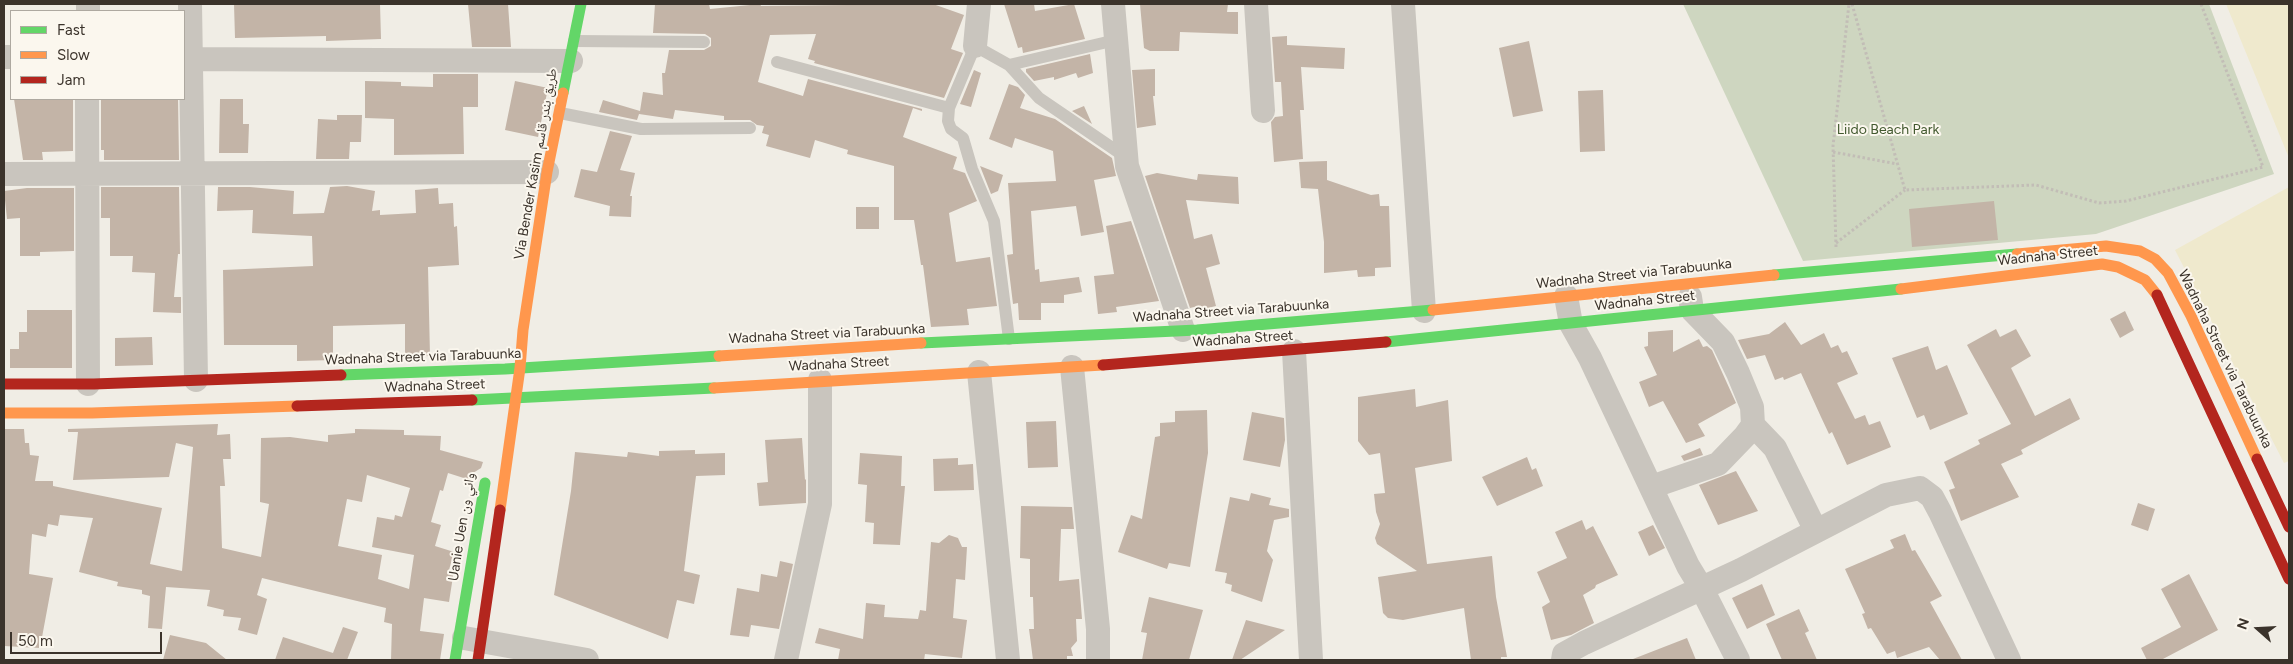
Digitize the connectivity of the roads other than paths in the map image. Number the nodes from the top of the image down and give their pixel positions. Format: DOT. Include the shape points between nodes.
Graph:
graph roads {
  1 [pos="190,4"];
  2 [pos="581,4"];
  3 [pos="979,4"];
  4 [pos="1113,4"];
  5 [pos="1256,4"];
  6 [pos="1403,4"];
  7 [pos="1116,40"];
  8 [pos="704,42"];
  9 [pos="975,46"];
  10 [pos="573,51"];
  11 [pos="187,59"];
  12 [pos="777,62"];
  13 [pos="1009,65"];
  14 [pos="87,100"];
  15 [pos="949,108"];
  16 [pos="1263,111"];
  17 [pos="560,113"];
  18 [pos="750,128"];
  19 [pos="1127,158"];
  20 [pos="547,172"];
  21 [pos="4,174"];
  22 [pos="87,174"];
  23 [pos="192,174"];
  24 [pos="1687,282"];
  25 [pos="1566,296"];
  26 [pos="1692,310"];
  27 [pos="1424,311"];
  28 [pos="1570,324"];
  29 [pos="522,330"];
  30 [pos="1183,330"];
  31 [pos="1009,339"];
  32 [pos="1294,351"];
  33 [pos="1072,367"];
  34 [pos="520,368"];
  35 [pos="504,369"];
  36 [pos="979,372"];
  37 [pos="196,380"];
  38 [pos="820,380"];
  39 [pos="4,384"];
  40 [pos="88,384"];
  41 [pos="515,399"];
  42 [pos="498,404"];
  43 [pos="4,413"];
  44 [pos="1752,425"];
  45 [pos="486,475"];
  46 [pos="1651,487"];
  47 [pos="2289,528"];
  48 [pos="1816,531"];
  49 [pos="2289,579"];
  50 [pos="1702,589"];
  51 [pos="473,646"];
  52 [pos="455,660"];
  53 [pos="587,660"];
  54 [pos="786,660"];
  55 [pos="1008,660"];
  56 [pos="1098,660"];
  57 [pos="1311,660"];
  58 [pos="1563,660"];
  59 [pos="1738,660"];
  60 [pos="2009,660"];
  1 -- 11 [label="street"];
  2 -- 10 [label="main road, Via Bender Kasim طريق بندر قاسم"];
  3 -- 9 [label="street"];
  4 -- 7 [label="street"];
  5 -- 16 [label="street"];
  6 -- 27 [label="street"];
  7 -- 13 [label="lane"];
  7 -- 19 [label="street"];
  8 -- 10 [label="lane"];
  9 -- 13 [label="lane"];
  9 -- 15 [label="lane"];
  10 -- 11 [label="street"];
  10 -- 17 [label="main road, Via Bender Kasim طريق بندر قاسم"];
  11 -- 23 [label="street"];
  12 -- 15 [label="lane"];
  13 -- 19 [label="lane" via="1038,98"];
  14 -- 22 [label="street"];
  15 -- 31 [label="lane" via="950,129 963,138 994,221"];
  17 -- 18 [label="lane" via="641,129"];
  17 -- 20 [label="main road, Via Bender Kasim طريق بندر قاسم"];
  19 -- 30 [label="street"];
  20 -- 23 [label="street"];
  20 -- 29 [label="main road, Via Bender Kasim طريق بندر قاسم"];
  21 -- 22 [label="street"];
  22 -- 23 [label="street"];
  22 -- 40 [label="street"];
  23 -- 37 [label="street"];
  24 -- 25 [label="main road, Wadnaha Street via Tarabuunka"];
  24 -- 26 [label="street"];
  24 -- 47 [label="main road, Wadnaha Street via Tarabuunka" via="2106,246 2140,251 2168,273"];
  25 -- 27 [label="main road, Wadnaha Street via Tarabuunka"];
  25 -- 28 [label="street"];
  26 -- 28 [label="main road, Wadnaha Street"];
  26 -- 44 [label="street" via="1722,342 1752,406"];
  26 -- 49 [label="main road, Wadnaha Street" via="2102,264 2132,273 2155,290"];
  27 -- 30 [label="main road, Wadnaha Street via Tarabuunka"];
  28 -- 32 [label="main road, Wadnaha Street"];
  28 -- 46 [label="street" via="1590,358"];
  29 -- 34 [label="main road, Via Bender Kasim طريق بندر قاسم"];
  29 -- 35 [label="main road, Via Bender Kasim طريق بندر قاسم"];
  30 -- 31 [label="main road, Wadnaha Street via Tarabuunka"];
  31 -- 34 [label="main road, Wadnaha Street via Tarabuunka"];
  32 -- 33 [label="main road, Wadnaha Street"];
  32 -- 57 [label="street"];
  33 -- 36 [label="main road, Wadnaha Street"];
  33 -- 56 [label="street" via="1098,629"];
  34 -- 35 [label="main road, Wadnaha Street via Tarabuunka"];
  34 -- 41 [label="main road, Via Bender Kasim طريق بندر قاسم"];
  35 -- 37 [label="main road, Wadnaha Street via Tarabuunka"];
  35 -- 42 [label="main road, Via Bender Kasim طريق بندر قاسم"];
  36 -- 38 [label="main road, Wadnaha Street"];
  36 -- 55 [label="street"];
  37 -- 40 [label="main road, Wadnaha Street via Tarabuunka"];
  38 -- 41 [label="main road, Wadnaha Street"];
  38 -- 54 [label="street" via="820,504"];
  39 -- 40 [label="main road, Wadnaha Street via Tarabuunka"];
  41 -- 42 [label="main road, Wadnaha Street"];
  41 -- 51 [label="main road, Uanie Uen واني ون"];
  42 -- 43 [label="main road, Wadnaha Street"];
  44 -- 46 [label="street" via="1718,464"];
  44 -- 48 [label="street" via="1775,448"];
  45 -- 51 [label="main road, Uanie Uen واني ون"];
  46 -- 50 [label="street"];
  48 -- 50 [label="street"];
  48 -- 60 [label="street" via="1886,495 1914,488 1927,491 1940,512"];
  50 -- 58 [label="street" via="1584,643 1564,654"];
  50 -- 59 [label="street"];
  51 -- 52 [label="main road, Uanie Uen واني ون"];
  51 -- 53 [label="street"];
}
